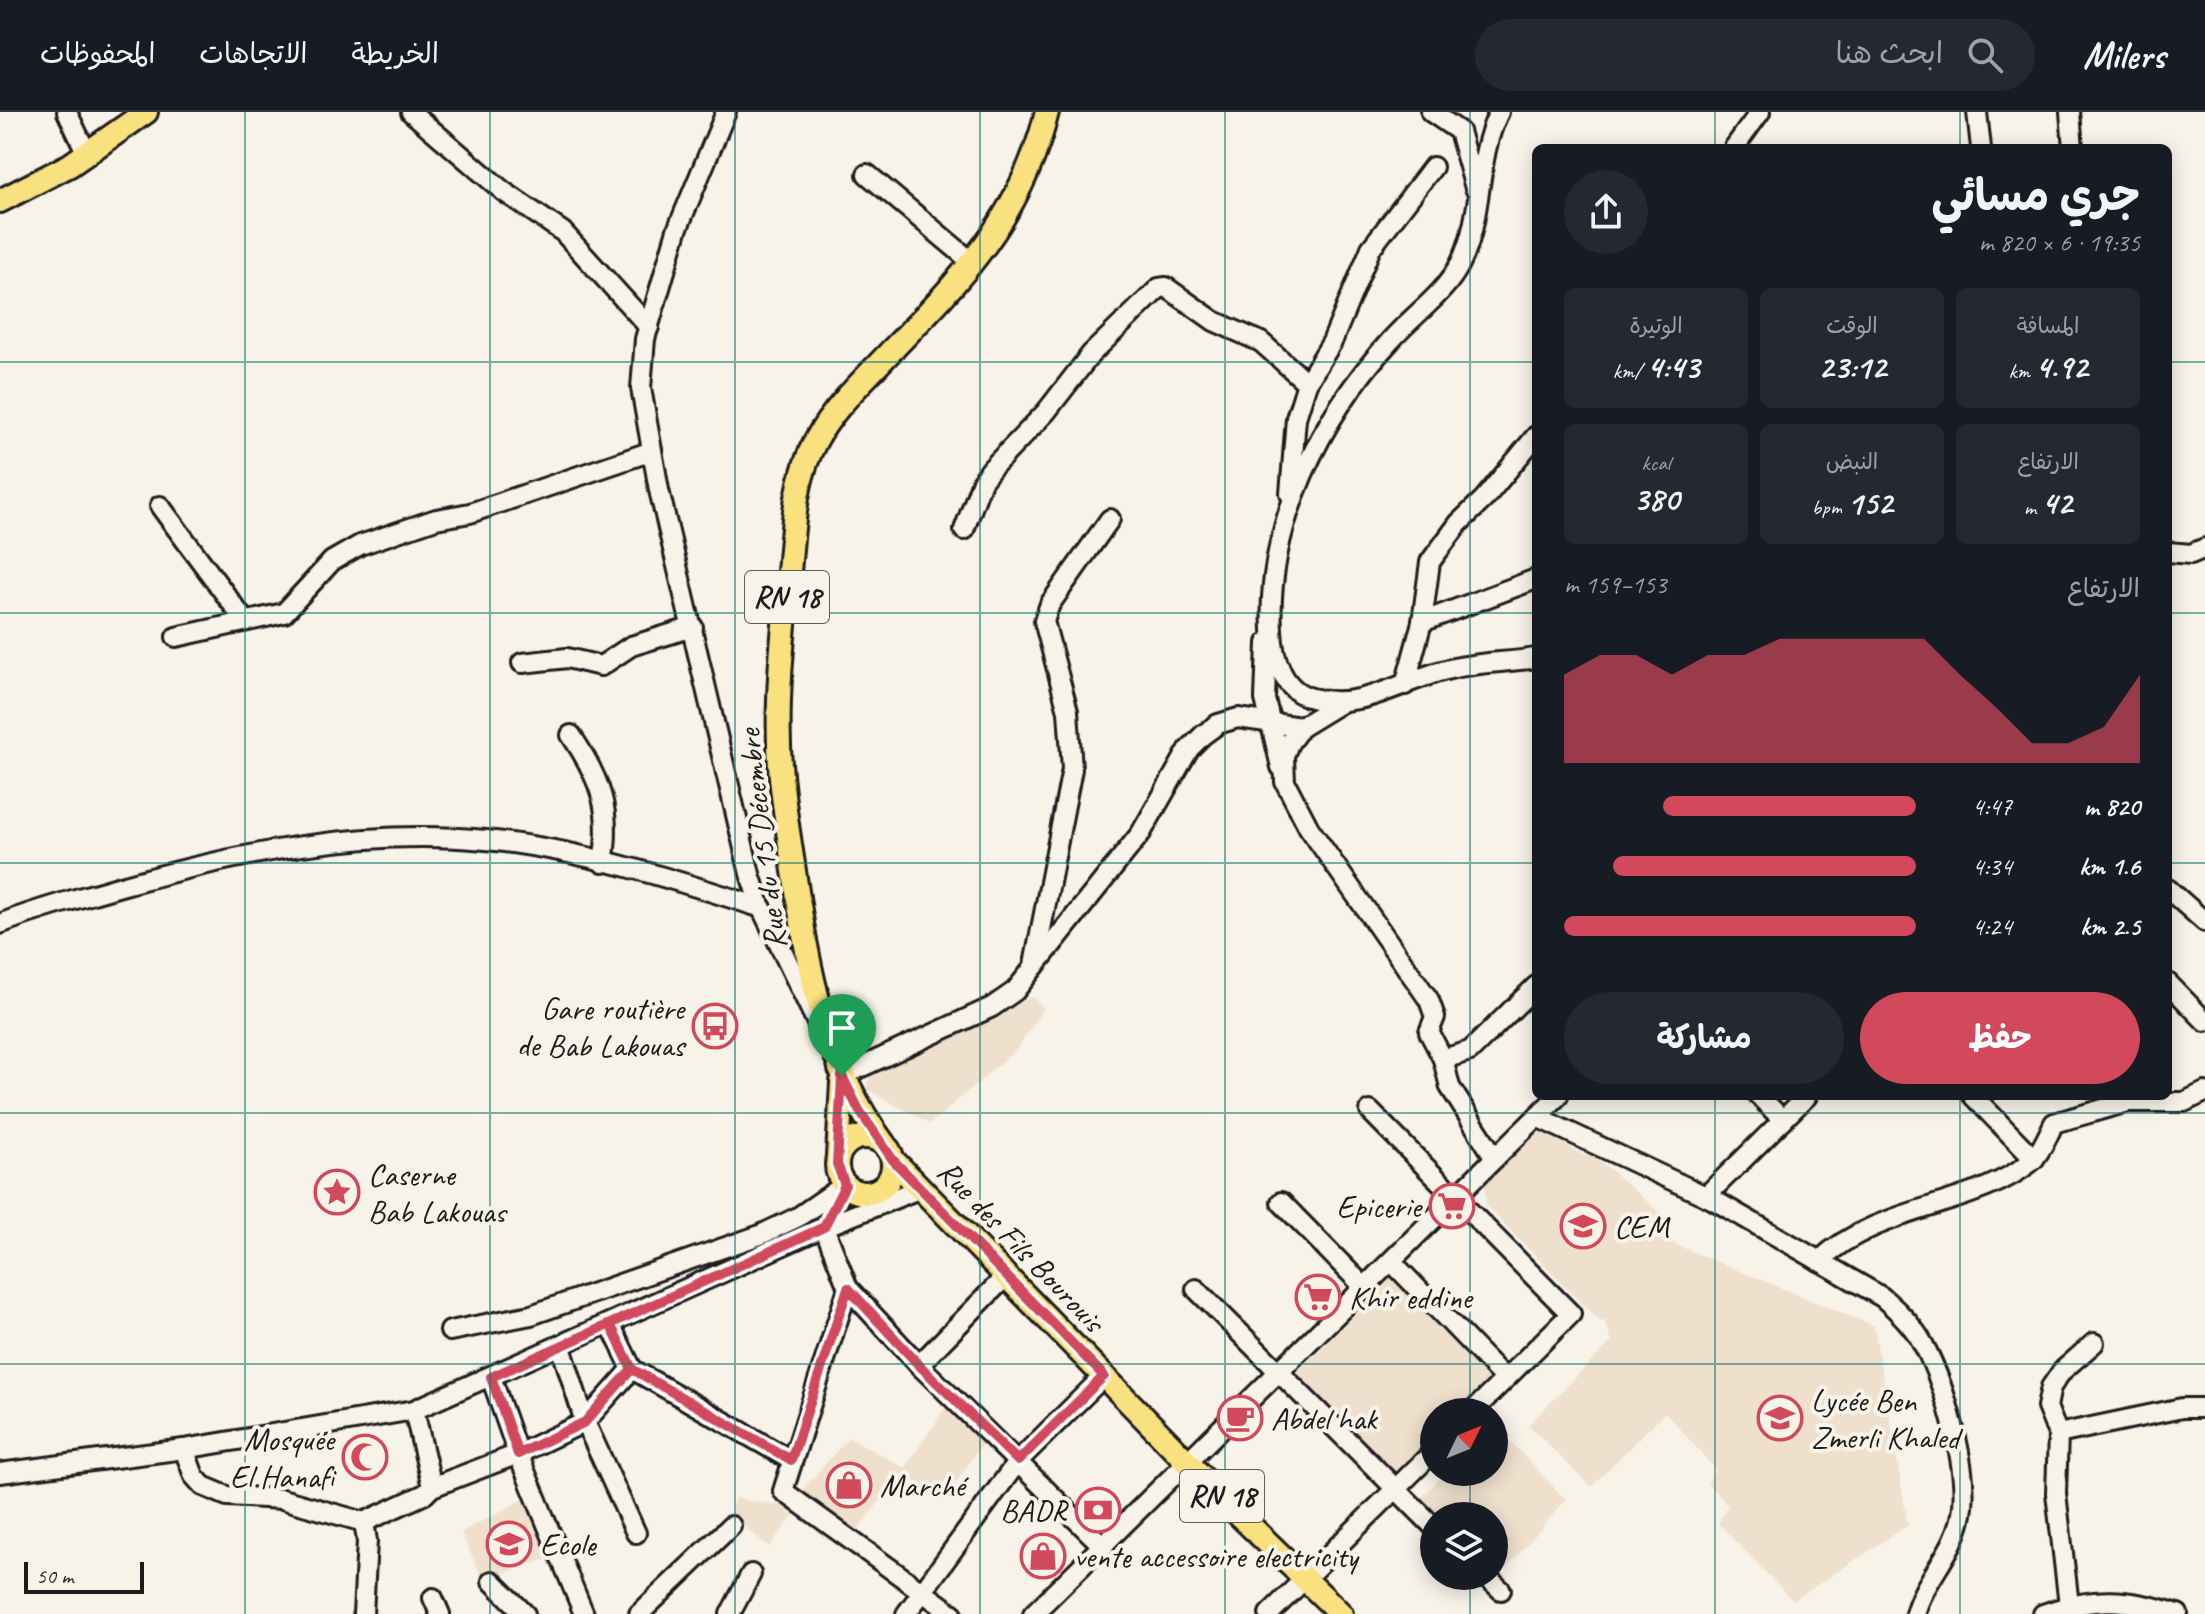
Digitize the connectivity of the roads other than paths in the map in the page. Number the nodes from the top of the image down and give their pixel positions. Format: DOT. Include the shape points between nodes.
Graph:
graph roads {
  1 [pos="67,112"];
  2 [pos="146,112"];
  3 [pos="411,112"];
  4 [pos="726,112"];
  5 [pos="1047,112"];
  6 [pos="1431,112"];
  7 [pos="1499,112"];
  8 [pos="1760,112"];
  9 [pos="1977,112"];
  10 [pos="2070,112"];
  11 [pos="1737,144"];
  12 [pos="1981,144"];
  13 [pos="2073,144"];
  14 [pos="87,154"];
  15 [pos="1433,167"];
  16 [pos="867,174"];
  17 [pos="1477,195"];
  18 [pos="0,201"];
  19 [pos="973,263"];
  20 [pos="649,327"];
  21 [pos="1307,383"];
  22 [pos="1532,441"];
  23 [pos="652,451"];
  24 [pos="160,506"];
  25 [pos="1289,506"];
  26 [pos="1110,519"];
  27 [pos="964,530"];
  28 [pos="2205,548"];
  29 [pos="2172,552"];
  30 [pos="1532,581"];
  31 [pos="1271,608"];
  32 [pos="245,621"];
  33 [pos="1422,622"];
  34 [pos="693,627"];
  35 [pos="176,637"];
  36 [pos="1532,658"];
  37 [pos="522,663"];
  38 [pos="1405,685"];
  39 [pos="1344,700"];
  40 [pos="1270,722"];
  41 [pos="1301,727"];
  42 [pos="571,735"];
  43 [pos="1285,782"];
  44 [pos="603,863"];
  45 [pos="2172,893"];
  46 [pos="762,908"];
  47 [pos="2205,922"];
  48 [pos="0,924"];
  49 [pos="1034,965"];
  50 [pos="2172,987"];
  51 [pos="1532,990"];
  52 [pos="2205,1021"];
  53 [pos="1443,1059"];
  54 [pos="842,1076"];
  55 [pos="2205,1092"];
  56 [pos="1554,1100"];
  57 [pos="1763,1100"];
  58 [pos="1803,1100"];
  59 [pos="1977,1100"];
  60 [pos="2122,1100"];
  61 [pos="2145,1100"];
  62 [pos="1370,1111"];
  63 [pos="1537,1117"];
  64 [pos="1783,1120"];
  65 [pos="888,1152"];
  66 [pos="838,1157"];
  67 [pos="1495,1158"];
  68 [pos="2034,1159"];
  69 [pos="845,1185"];
  70 [pos="921,1188"];
  71 [pos="1706,1196"];
  72 [pos="1457,1198"];
  73 [pos="1281,1202"];
  74 [pos="824,1227"];
  75 [pos="1819,1261"];
  76 [pos="1392,1262"];
  77 [pos="1005,1277"];
  78 [pos="848,1288"];
  79 [pos="1196,1289"];
  80 [pos="1366,1289"];
  81 [pos="610,1324"];
  82 [pos="450,1331"];
  83 [pos="2094,1343"];
  84 [pos="561,1347"];
  85 [pos="919,1365"];
  86 [pos="632,1369"];
  87 [pos="1280,1374"];
  88 [pos="1104,1376"];
  89 [pos="491,1377"];
  90 [pos="1505,1379"];
  91 [pos="1486,1398"];
  92 [pos="2205,1408"];
  93 [pos="414,1410"];
  94 [pos="585,1422"];
  95 [pos="2058,1434"];
  96 [pos="184,1449"];
  97 [pos="518,1454"];
  98 [pos="791,1460"];
  99 [pos="1018,1461"];
  100 [pos="1190,1462"];
  101 [pos="1420,1465"];
  102 [pos="0,1473"];
  103 [pos="432,1487"];
  104 [pos="1396,1490"];
  105 [pos="1420,1513"];
  106 [pos="364,1522"];
  107 [pos="731,1526"];
  108 [pos="636,1533"];
  109 [pos="1104,1547"];
  110 [pos="751,1574"];
  111 [pos="1303,1578"];
  112 [pos="492,1581"];
  113 [pos="923,1590"];
  114 [pos="2069,1605"];
  115 [pos="734,1613"];
  116 [pos="363,1614"];
  117 [pos="525,1614"];
  118 [pos="584,1614"];
  119 [pos="639,1614"];
  120 [pos="906,1614"];
  121 [pos="953,1614"];
  122 [pos="1033,1614"];
  123 [pos="1269,1614"];
  124 [pos="1341,1614"];
  125 [pos="1915,1614"];
  126 [pos="2043,1614"];
  127 [pos="2178,1614"];
  1 -- 14 [label="street"];
  2 -- 14 [label="main road"];
  3 -- 20 [label="street" via="503,191 563,232"];
  4 -- 20 [label="street" via="677,230"];
  5 -- 19 [label="main road, Rue du 15 Décembre / RN 18" via="1012,206"];
  6 -- 17 [label="street" via="1459,131"];
  7 -- 17 [label="street"];
  8 -- 11 [label="street"];
  9 -- 12 [label="street"];
  10 -- 13 [label="street"];
  14 -- 18 [label="main road"];
  15 -- 21 [label="street" via="1371,248 1332,342"];
  16 -- 19 [label="street"];
  17 -- 25 [label="street" via="1472,234 1459,267 1358,378"];
  19 -- 54 [label="main road, Rue du 15 Décembre / RN 18" via="833,415 816,440 795,513 779,675 782,795 804,938 820,1012"];
  20 -- 23 [label="street" via="641,388"];
  21 -- 25 [label="street" via="1296,418"];
  21 -- 27 [label="street" via="1261,342 1214,321 1166,287 1159,288 1091,354 1046,412 992,468"];
  22 -- 33 [label="street" via="1440,545 1430,562"];
  23 -- 32 [label="street" via="343,552 284,613"];
  23 -- 34 [label="street"];
  24 -- 32 [label="street"];
  25 -- 31 [label="street"];
  26 -- 49 [label="street" via="1050,604 1044,621 1068,711 1072,769"];
  28 -- 29 [label="street" via="2191,554"];
  30 -- 33 [label="street"];
  31 -- 39 [label="street" via="1282,676 1295,692"];
  31 -- 40 [label="street" via="1265,699"];
  32 -- 35 [label="street"];
  33 -- 38 [label="street"];
  34 -- 37 [label="street" via="631,646 601,666 567,658"];
  34 -- 46 [label="street"];
  36 -- 38 [label="street" via="1467,665"];
  38 -- 39 [label="street" via="1361,700"];
  39 -- 41 [label="street"];
  40 -- 41 [label="street"];
  40 -- 43 [label="street"];
  40 -- 49 [label="street" via="1238,718 1218,724 1189,749 1141,833"];
  41 -- 43 [label="street" via="1284,756"];
  42 -- 44 [label="street" via="593,769 607,813"];
  43 -- 53 [label="street" via="1309,828 1429,1000 1435,1017 1429,1032"];
  44 -- 46 [label="street"];
  44 -- 48 [label="street" via="484,840 353,841 245,853"];
  45 -- 47 [label="street"];
  46 -- 54 [label="street"];
  49 -- 54 [label="street" via="1015,991 992,1007"];
  50 -- 52 [label="street"];
  51 -- 53 [label="street" via="1470,1051"];
  53 -- 67 [label="street" via="1450,1087"];
  54 -- 65 [label="main road, Rue du 15 Décembre / RN 18"];
  54 -- 66 [label="main road"];
  55 -- 61 [label="street" via="2184,1102"];
  56 -- 63 [label="street"];
  57 -- 64 [label="street"];
  58 -- 64 [label="street"];
  59 -- 68 [label="street"];
  60 -- 68 [label="street" via="2054,1123"];
  62 -- 72 [label="street"];
  63 -- 67 [label="street"];
  63 -- 71 [label="street"];
  64 -- 71 [label="street"];
  65 -- 66 [label="main road" via="876,1139 858,1138"];
  65 -- 69 [label="main road" via="891,1177 879,1190 861,1193"];
  65 -- 70 [label="main road, Rue des Fils Bourouis / RN 18"];
  66 -- 69 [label="main road"];
  67 -- 72 [label="street"];
  68 -- 75 [label="street" via="2005,1178 1838,1243"];
  69 -- 74 [label="street"];
  69 -- 82 [label="street" via="760,1235 531,1315"];
  70 -- 74 [label="street"];
  70 -- 77 [label="main road, Rue des Fils Bourouis / RN 18"];
  71 -- 75 [label="street"];
  72 -- 76 [label="street"];
  72 -- 90 [label="street" via="1571,1314"];
  73 -- 80 [label="street"];
  74 -- 78 [label="street"];
  74 -- 81 [label="street"];
  75 -- 125 [label="street" via="1902,1313 1935,1371 1955,1440 1962,1516"];
  76 -- 80 [label="street"];
  76 -- 90 [label="street"];
  77 -- 85 [label="street"];
  77 -- 88 [label="main road, Rue des Fils Bourouis / RN 18"];
  78 -- 85 [label="street"];
  78 -- 98 [label="street"];
  79 -- 87 [label="street"];
  80 -- 87 [label="street"];
  81 -- 84 [label="street"];
  81 -- 86 [label="street"];
  83 -- 95 [label="street" via="2051,1387 2047,1407"];
  84 -- 89 [label="street"];
  84 -- 94 [label="street"];
  85 -- 99 [label="street"];
  86 -- 94 [label="street"];
  86 -- 98 [label="street"];
  87 -- 100 [label="street"];
  87 -- 104 [label="street"];
  88 -- 99 [label="street"];
  88 -- 100 [label="main road, RN 18"];
  89 -- 93 [label="street"];
  89 -- 97 [label="street"];
  90 -- 91 [label="street"];
  92 -- 95 [label="street" via="2182,1408"];
  93 -- 96 [label="street"];
  93 -- 103 [label="street"];
  94 -- 97 [label="street"];
  94 -- 108 [label="street"];
  95 -- 114 [label="street" via="2056,1493"];
  96 -- 102 [label="street"];
  96 -- 106 [label="street" via="203,1486 227,1496 282,1499"];
  97 -- 103 [label="street"];
  97 -- 118 [label="street"];
  98 -- 113 [label="street" via="783,1491"];
  99 -- 109 [label="street"];
  99 -- 113 [label="street"];
  100 -- 109 [label="street"];
  100 -- 111 [label="main road, RN 18"];
  101 -- 104 [label="street"];
  103 -- 106 [label="street"];
  104 -- 105 [label="street"];
  104 -- 111 [label="street"];
  106 -- 116 [label="street"];
  107 -- 119 [label="street"];
  109 -- 122 [label="street"];
  110 -- 115 [label="street"];
  111 -- 123 [label="street"];
  111 -- 124 [label="main road, RN 18"];
  112 -- 117 [label="street"];
  113 -- 120 [label="street"];
  113 -- 121 [label="street"];
  114 -- 126 [label="street"];
  114 -- 127 [label="street" via="2135,1600"];
}
